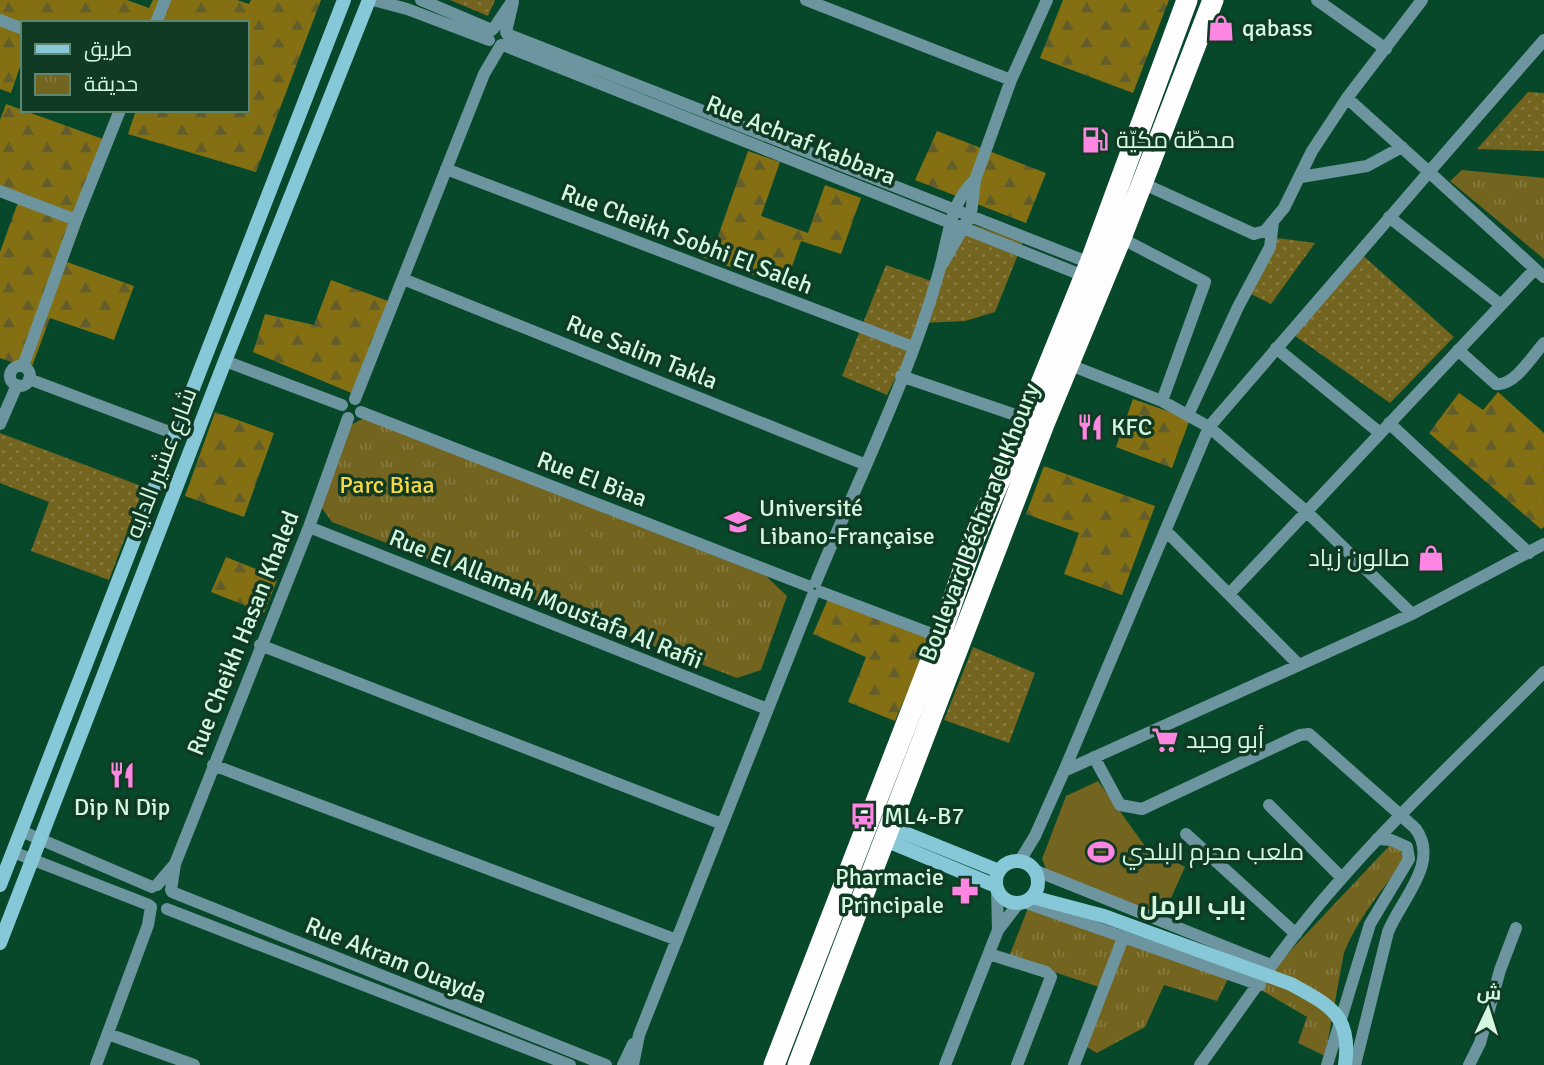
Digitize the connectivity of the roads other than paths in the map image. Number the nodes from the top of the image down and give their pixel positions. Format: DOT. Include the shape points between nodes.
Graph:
graph roads {
  1 [pos="165,0"];
  2 [pos="344,0"];
  3 [pos="371,0"];
  4 [pos="421,0"];
  5 [pos="806,0"];
  6 [pos="1047,0"];
  7 [pos="1187,0"];
  8 [pos="1213,0"];
  9 [pos="1317,0"];
  10 [pos="1422,0"];
  11 [pos="0,20"];
  12 [pos="157,21"];
  13 [pos="21,28"];
  14 [pos="498,37"];
  15 [pos="1544,40"];
  16 [pos="1386,49"];
  17 [pos="1011,80"];
  18 [pos="1347,98"];
  19 [pos="119,112"];
  20 [pos="1402,148"];
  21 [pos="446,170"];
  22 [pos="1429,172"];
  23 [pos="1300,177"];
  24 [pos="975,180"];
  25 [pos="1142,183"];
  26 [pos="0,191"];
  27 [pos="956,208"];
  28 [pos="971,214"];
  29 [pos="1389,217"];
  30 [pos="76,220"];
  31 [pos="950,222"];
  32 [pos="1273,222"];
  33 [pos="964,228"];
  34 [pos="1121,239"];
  35 [pos="941,266"];
  36 [pos="1087,270"];
  37 [pos="1540,273"];
  38 [pos="404,279"];
  39 [pos="1501,305"];
  40 [pos="1544,343"];
  41 [pos="913,347"];
  42 [pos="1276,348"];
  43 [pos="1458,350"];
  44 [pos="225,360"];
  45 [pos="1070,365"];
  46 [pos="23,366"];
  47 [pos="5,370"];
  48 [pos="901,376"];
  49 [pos="29,379"];
  50 [pos="17,385"];
  51 [pos="355,399"];
  52 [pos="1162,401"];
  53 [pos="342,405"];
  54 [pos="360,412"];
  55 [pos="1188,415"];
  56 [pos="348,418"];
  57 [pos="1035,421"];
  58 [pos="1389,423"];
  59 [pos="0,424"];
  60 [pos="1209,426"];
  61 [pos="1380,433"];
  62 [pos="175,434"];
  63 [pos="864,464"];
  64 [pos="1308,513"];
  65 [pos="309,527"];
  66 [pos="1166,531"];
  67 [pos="1544,544"];
  68 [pos="1529,553"];
  69 [pos="814,589"];
  70 [pos="1230,593"];
  71 [pos="1412,614"];
  72 [pos="940,637"];
  73 [pos="260,645"];
  74 [pos="1298,664"];
  75 [pos="1544,672"];
  76 [pos="767,709"];
  77 [pos="1094,757"];
  78 [pos="213,765"];
  79 [pos="1064,771"];
  80 [pos="1269,805"];
  81 [pos="1401,817"];
  82 [pos="722,824"];
  83 [pos="21,831"];
  84 [pos="888,833"];
  85 [pos="1186,834"];
  86 [pos="1377,839"];
  87 [pos="40,840"];
  88 [pos="13,852"];
  89 [pos="32,861"];
  90 [pos="175,864"];
  91 [pos="999,870"];
  92 [pos="1031,870"];
  93 [pos="1342,878"];
  94 [pos="0,885"];
  95 [pos="154,886"];
  96 [pos="996,888"];
  97 [pos="171,891"];
  98 [pos="1025,901"];
  99 [pos="157,908"];
  100 [pos="1104,916"];
  101 [pos="1516,929"];
  102 [pos="998,930"];
  103 [pos="1296,934"];
  104 [pos="1123,938"];
  105 [pos="677,940"];
  106 [pos="0,943"];
  107 [pos="989,954"];
  108 [pos="1272,965"];
  109 [pos="811,969"];
  110 [pos="833,976"];
  111 [pos="1260,985"];
  112 [pos="108,1034"];
  113 [pos="639,1035"];
  114 [pos="96,1065"];
  115 [pos="194,1065"];
  116 [pos="570,1065"];
  117 [pos="606,1065"];
  118 [pos="623,1065"];
  119 [pos="633,1065"];
  120 [pos="774,1065"];
  121 [pos="798,1065"];
  122 [pos="944,1065"];
  123 [pos="1017,1065"];
  124 [pos="1074,1065"];
  125 [pos="1200,1065"];
  126 [pos="1327,1065"];
  127 [pos="1345,1065"];
  128 [pos="1355,1065"];
  129 [pos="1469,1065"];
  1 -- 12 [label="street"];
  2 -- 62 [label="street, شارع عشير الدايه"];
  3 -- 14 [label="street, Rue Achraf Kabbara"];
  3 -- 44 [label="street, شارع عشير الدايه"];
  4 -- 14 [label="street, Rue Achraf Kabbara"];
  5 -- 17 [label="street"];
  6 -- 17 [label="street"];
  7 -- 36 [label="highway, Boulevard Béchara el Khoury"];
  8 -- 25 [label="highway, Boulevard Béchara el Khoury"];
  9 -- 16 [label="street"];
  10 -- 16 [label="street"];
  11 -- 13 [label="street"];
  14 -- 21 [label="street"];
  14 -- 27 [label="street, Rue Achraf Kabbara"];
  14 -- 31 [label="street, Rue Achraf Kabbara"];
  15 -- 22 [label="street"];
  16 -- 18 [label="street"];
  17 -- 24 [label="street"];
  18 -- 20 [label="street"];
  18 -- 23 [label="street"];
  19 -- 30 [label="street"];
  20 -- 22 [label="street"];
  20 -- 23 [label="street" via="1367,166"];
  21 -- 38 [label="street"];
  21 -- 41 [label="street, Rue Cheikh Sobhi El Saleh"];
  22 -- 29 [label="street"];
  22 -- 37 [label="street"];
  23 -- 32 [label="street"];
  24 -- 27 [label="street"];
  24 -- 28 [label="street"];
  25 -- 32 [label="street" via="1254,234"];
  25 -- 34 [label="highway, Boulevard Béchara el Khoury"];
  26 -- 30 [label="street"];
  27 -- 28 [label="street, Rue Achraf Kabbara"];
  27 -- 31 [label="street"];
  28 -- 33 [label="street"];
  28 -- 36 [label="street, Rue Achraf Kabbara"];
  29 -- 39 [label="street"];
  29 -- 42 [label="street"];
  30 -- 46 [label="street"];
  31 -- 33 [label="street, Rue Achraf Kabbara"];
  31 -- 35 [label="street"];
  32 -- 55 [label="street" via="1270,247"];
  33 -- 35 [label="street"];
  33 -- 36 [label="street, Rue Achraf Kabbara"];
  34 -- 45 [label="highway, Boulevard Béchara el Khoury"];
  34 -- 52 [label="street" via="1205,282"];
  35 -- 41 [label="street"];
  36 -- 57 [label="highway, Boulevard Béchara el Khoury"];
  37 -- 39 [label="street"];
  38 -- 51 [label="street"];
  38 -- 63 [label="street, Rue Salim Takla"];
  39 -- 43 [label="street"];
  40 -- 43 [label="street" via="1502,385"];
  41 -- 48 [label="street"];
  42 -- 60 [label="street"];
  42 -- 61 [label="street"];
  43 -- 58 [label="street"];
  44 -- 53 [label="street"];
  44 -- 87 [label="street, شارع عشير الدايه"];
  45 -- 52 [label="street"];
  45 -- 57 [label="highway, Boulevard Béchara el Khoury"];
  46 -- 47 [label="street"];
  46 -- 49 [label="street"];
  47 -- 50 [label="street"];
  48 -- 57 [label="street"];
  48 -- 63 [label="street"];
  49 -- 50 [label="street"];
  49 -- 62 [label="street"];
  50 -- 59 [label="street"];
  51 -- 53 [label="street"];
  51 -- 54 [label="street"];
  52 -- 55 [label="street"];
  53 -- 56 [label="street"];
  54 -- 56 [label="street"];
  54 -- 69 [label="street, Rue El Biaa"];
  55 -- 60 [label="street"];
  56 -- 65 [label="street, Rue Cheikh Hasan Khaled"];
  57 -- 72 [label="highway, Boulevard Béchara el Khoury" via="974,539"];
  57 -- 84 [label="highway, Boulevard Béchara el Khoury"];
  58 -- 61 [label="street"];
  58 -- 68 [label="street"];
  60 -- 64 [label="street"];
  60 -- 66 [label="street"];
  61 -- 64 [label="street"];
  62 -- 83 [label="street, شارع عشير الدايه"];
  63 -- 69 [label="street"];
  64 -- 70 [label="street"];
  64 -- 71 [label="street"];
  65 -- 73 [label="street, Rue Cheikh Hasan Khaled"];
  65 -- 76 [label="street, Rue El Allamah Moustafa Al Rafii"];
  66 -- 70 [label="street"];
  66 -- 79 [label="street"];
  67 -- 68 [label="street"];
  68 -- 71 [label="street"];
  69 -- 72 [label="street, Rue El Biaa"];
  69 -- 76 [label="street"];
  70 -- 74 [label="street"];
  71 -- 74 [label="street"];
  72 -- 109 [label="highway, Boulevard Béchara el Khoury"];
  73 -- 78 [label="street, Rue Cheikh Hasan Khaled"];
  73 -- 82 [label="street"];
  74 -- 77 [label="street"];
  75 -- 81 [label="street"];
  76 -- 82 [label="street"];
  77 -- 79 [label="street"];
  77 -- 81 [label="street" via="1120,805 1142,809 1309,734"];
  78 -- 90 [label="street, Rue Cheikh Hasan Khaled"];
  78 -- 105 [label="street"];
  79 -- 92 [label="street" via="1035,836"];
  80 -- 93 [label="street"];
  81 -- 86 [label="street"];
  81 -- 128 [label="street" via="1423,839 1423,867 1388,932"];
  82 -- 105 [label="street"];
  83 -- 87 [label="street, Rue Akram Ouayda"];
  83 -- 88 [label="street, شارع عشير الدايه"];
  84 -- 91 [label="street"];
  84 -- 96 [label="street"];
  84 -- 110 [label="highway, Boulevard Béchara el Khoury"];
  85 -- 103 [label="street"];
  86 -- 93 [label="street"];
  86 -- 126 [label="street" via="1400,842 1409,859 1370,924"];
  87 -- 89 [label="street, شارع عشير الدايه"];
  87 -- 95 [label="street, Rue Akram Ouayda"];
  88 -- 89 [label="street, Rue Akram Ouayda"];
  88 -- 94 [label="street, شارع عشير الدايه"];
  89 -- 99 [label="street, Rue Akram Ouayda"];
  89 -- 106 [label="street, شارع عشير الدايه"];
  90 -- 95 [label="street, Rue Cheikh Hasan Khaled"];
  90 -- 97 [label="street, Rue Cheikh Hasan Khaled"];
  91 -- 92 [label="street" via="1008,863"];
  91 -- 96 [label="street"];
  92 -- 98 [label="street"];
  92 -- 100 [label="street" via="1047,889"];
  92 -- 108 [label="street"];
  93 -- 103 [label="street"];
  95 -- 97 [label="street, Rue Akram Ouayda"];
  95 -- 99 [label="street" via="147,897"];
  96 -- 98 [label="street" via="1005,900"];
  96 -- 102 [label="street"];
  97 -- 99 [label="street, Rue Cheikh Hasan Khaled" via="173,902"];
  97 -- 117 [label="street, Rue Akram Ouayda"];
  98 -- 100 [label="street"];
  98 -- 102 [label="street"];
  98 -- 104 [label="street"];
  99 -- 112 [label="street"];
  99 -- 116 [label="street, Rue Akram Ouayda"];
  100 -- 127 [label="street" via="1291,984 1320,999 1342,1018 1348,1042"];
  101 -- 129 [label="street"];
  102 -- 107 [label="street"];
  103 -- 108 [label="street"];
  104 -- 111 [label="street"];
  104 -- 124 [label="street"];
  105 -- 113 [label="street"];
  107 -- 122 [label="street"];
  107 -- 123 [label="street" via="1051,977"];
  108 -- 111 [label="street"];
  109 -- 110 [label="highway"];
  109 -- 120 [label="highway, Boulevard Béchara el Khoury"];
  110 -- 121 [label="highway, Boulevard Béchara el Khoury"];
  111 -- 125 [label="street"];
  112 -- 114 [label="street"];
  112 -- 115 [label="street"];
  113 -- 118 [label="street"];
  113 -- 119 [label="street"];
}
